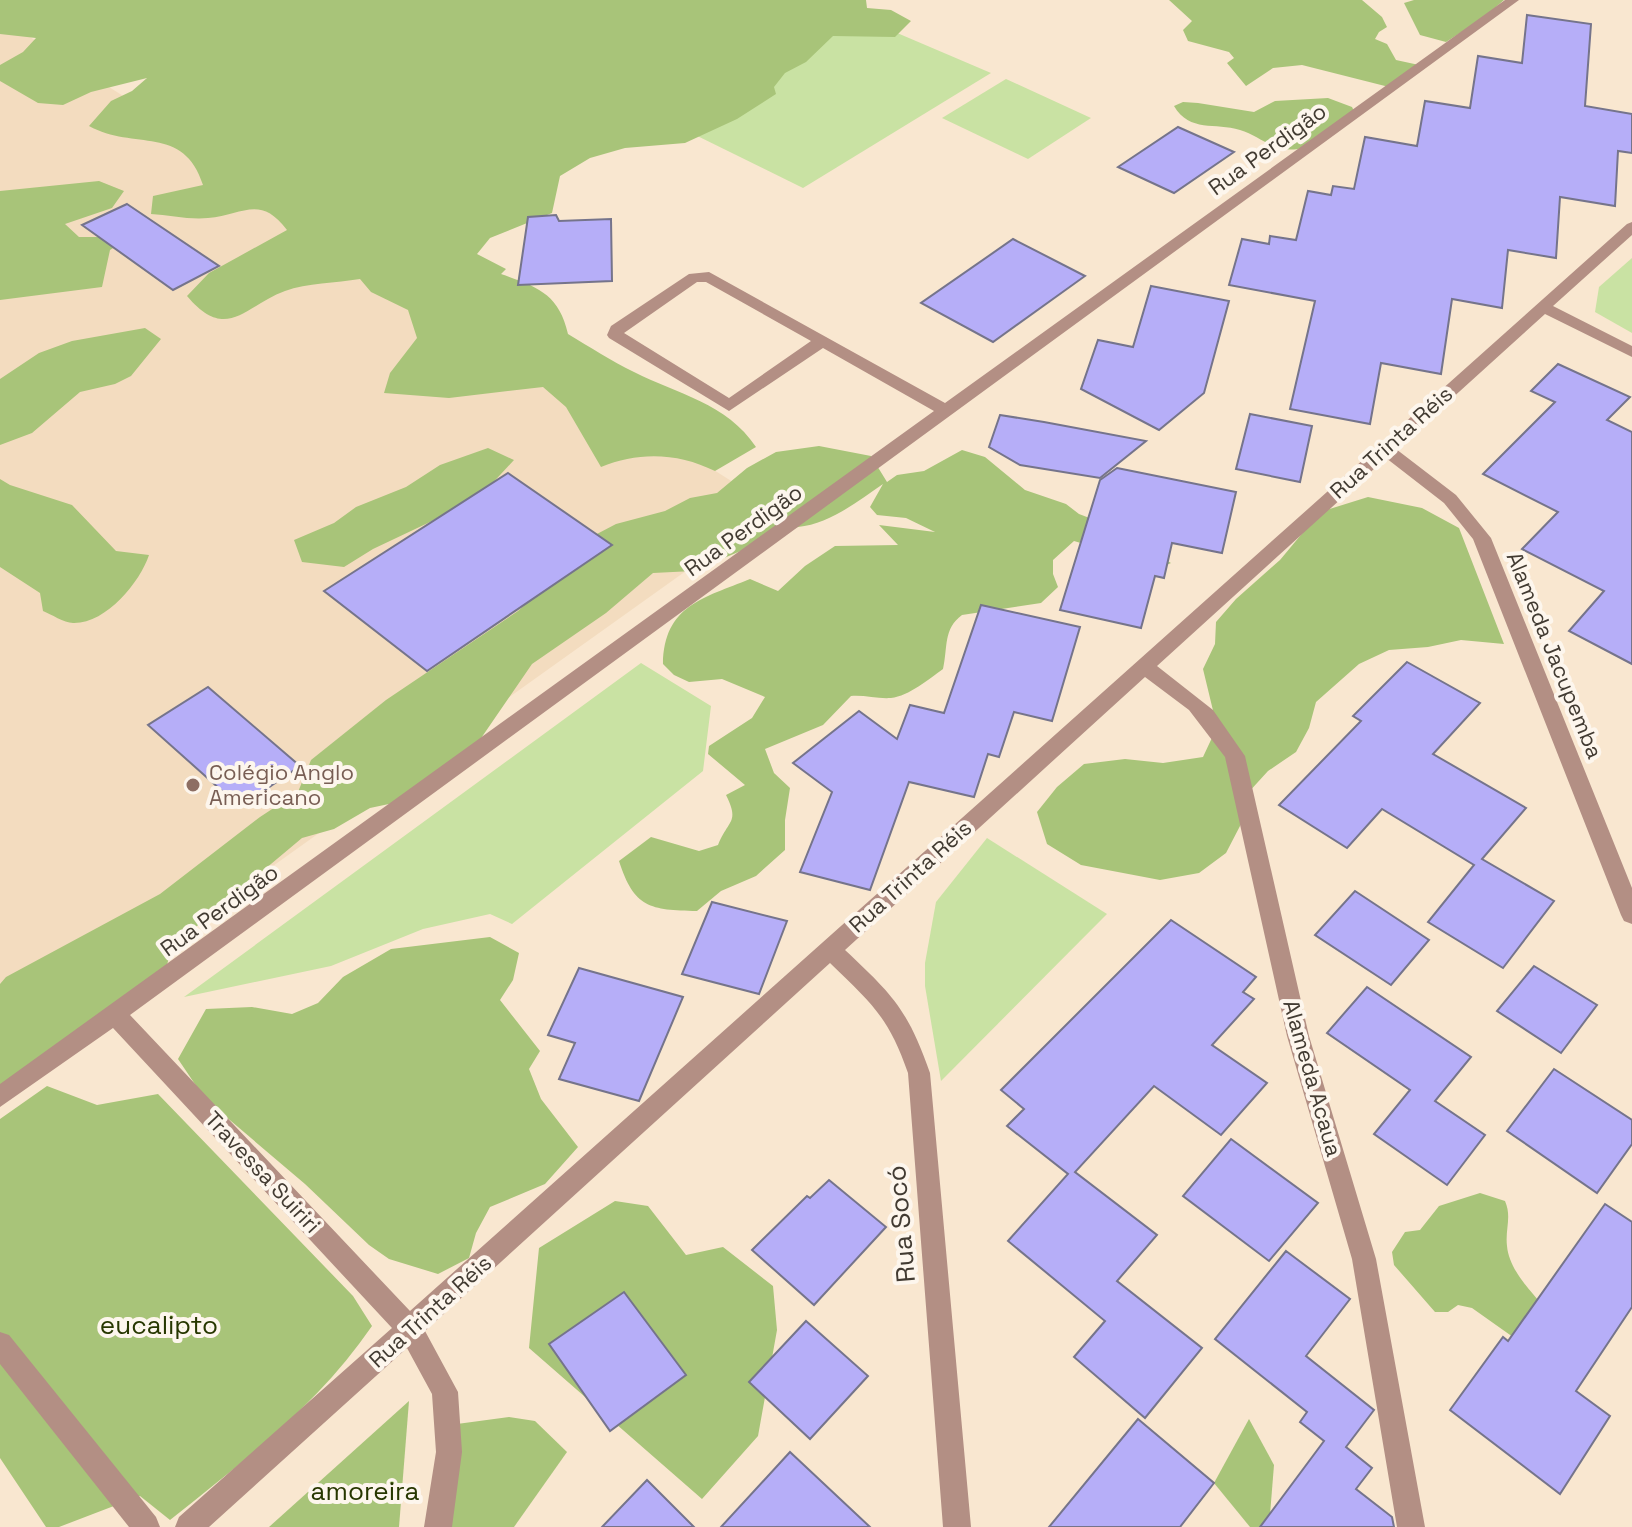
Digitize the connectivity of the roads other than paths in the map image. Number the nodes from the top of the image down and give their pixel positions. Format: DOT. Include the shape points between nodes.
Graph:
graph roads {
  1 [pos="1513,0"];
  2 [pos="1632,227"];
  3 [pos="1542,307"];
  4 [pos="822,341"];
  5 [pos="1632,352"];
  6 [pos="947,411"];
  7 [pos="1383,448"];
  8 [pos="1145,668"];
  9 [pos="1632,915"];
  10 [pos="828,948"];
  11 [pos="115,1015"];
  12 [pos="0,1097"];
  13 [pos="410,1329"];
  14 [pos="0,1344"];
  15 [pos="146,1527"];
  16 [pos="189,1527"];
  17 [pos="438,1527"];
  18 [pos="957,1527"];
  19 [pos="1411,1527"];
  1 -- 6 [label="street, Rua Perdigão"];
  2 -- 3 [label="street, Rua Trinta Réis"];
  3 -- 5 [label="street"];
  3 -- 7 [label="street, Rua Trinta Réis"];
  4 -- 4 [label="street" via="702,275 649,306 615,335 729,406"];
  4 -- 6 [label="street"];
  6 -- 11 [label="street, Rua Perdigão"];
  7 -- 8 [label="street, Rua Trinta Réis"];
  7 -- 9 [label="street, Alameda Jacupemba" via="1448,495 1482,538"];
  8 -- 10 [label="street, Rua Trinta Réis"];
  8 -- 19 [label="street, Alameda Acaua" via="1201,706 1235,756 1298,1036 1364,1259"];
  10 -- 13 [label="street, Rua Trinta Réis"];
  10 -- 18 [label="street, Rua Socó" via="885,1002 905,1033 919,1073"];
  11 -- 12 [label="street, Rua Perdigão"];
  11 -- 13 [label="street, Travessa Suiriri"];
  13 -- 16 [label="street, Rua Trinta Réis"];
  13 -- 17 [label="street, Travessa Suiriri" via="445,1392 449,1452"];
  14 -- 15 [label="street"];
}
